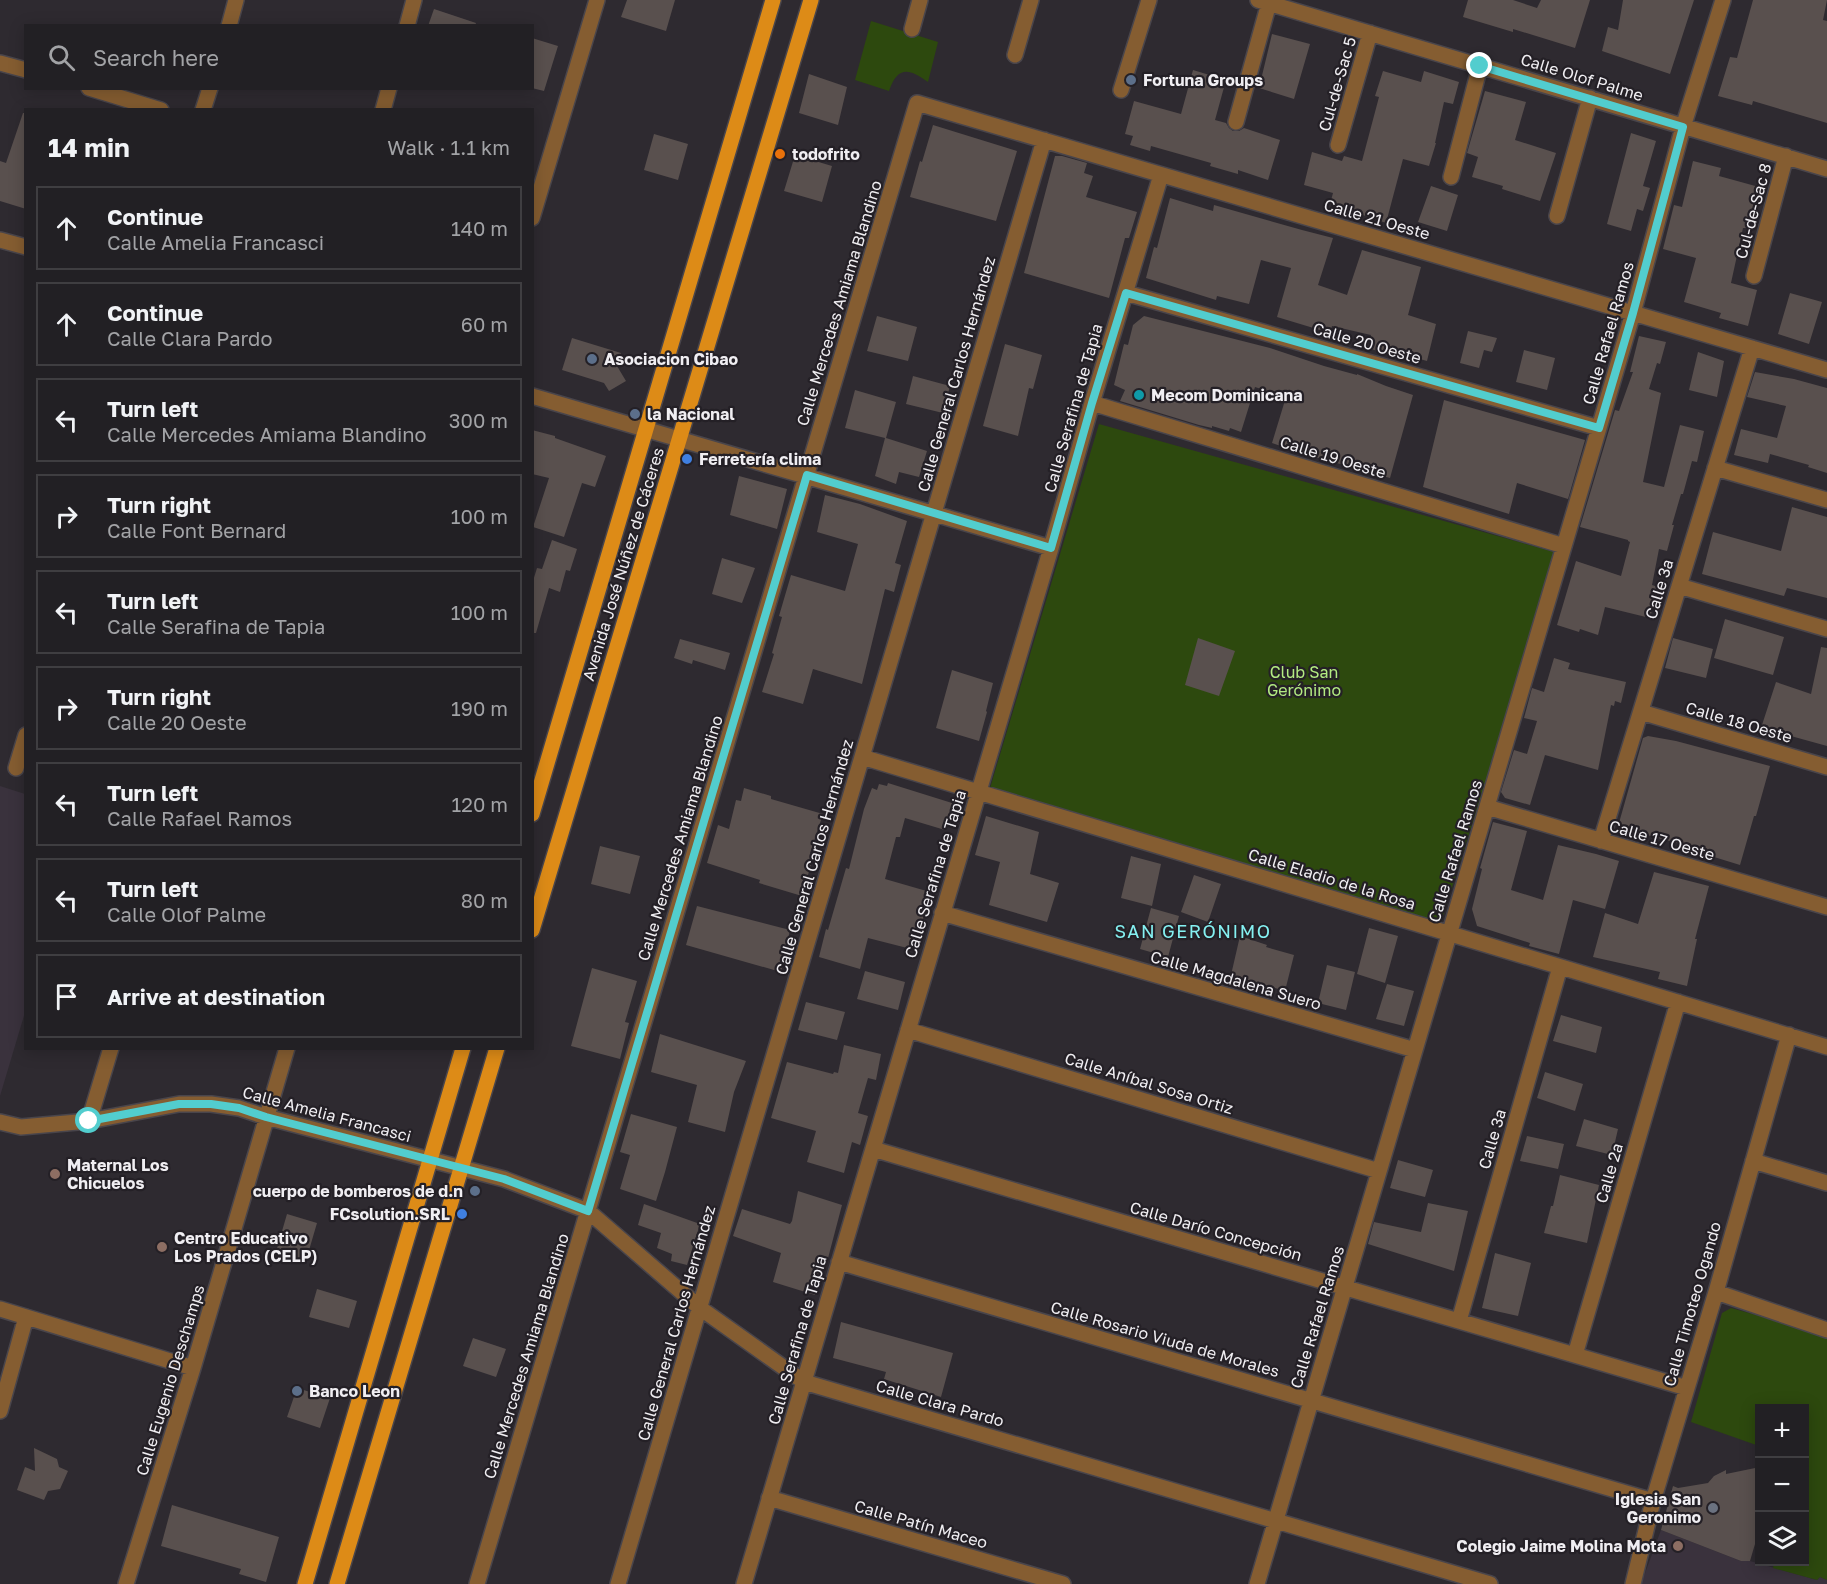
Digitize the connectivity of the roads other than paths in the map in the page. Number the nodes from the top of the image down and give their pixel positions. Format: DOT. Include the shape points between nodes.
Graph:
graph roads {
  1 [pos="236,0"];
  2 [pos="414,0"];
  3 [pos="597,0"];
  4 [pos="773,0"];
  5 [pos="811,0"];
  6 [pos="920,0"];
  7 [pos="1031,0"];
  8 [pos="1149,0"];
  9 [pos="1723,0"];
  10 [pos="1263,2"];
  11 [pos="230,24"];
  12 [pos="408,24"];
  13 [pos="912,29"];
  14 [pos="1370,33"];
  15 [pos="1015,56"];
  16 [pos="0,63"];
  17 [pos="1480,66"];
  18 [pos="24,69"];
  19 [pos="96,90"];
  20 [pos="209,90"];
  21 [pos="388,90"];
  22 [pos="1121,90"];
  23 [pos="1590,98"];
  24 [pos="917,103"];
  25 [pos="154,108"];
  26 [pos="204,108"];
  27 [pos="384,108"];
  28 [pos="1236,122"];
  29 [pos="1683,127"];
  30 [pos="1044,140"];
  31 [pos="1338,145"];
  32 [pos="1786,156"];
  33 [pos="1827,169"];
  34 [pos="1161,175"];
  35 [pos="1451,177"];
  36 [pos="534,211"];
  37 [pos="1557,216"];
  38 [pos="0,240"];
  39 [pos="24,246"];
  40 [pos="1754,276"];
  41 [pos="1126,293"];
  42 [pos="1633,313"];
  43 [pos="1752,348"];
  44 [pos="1827,370"];
  45 [pos="534,397"];
  46 [pos="1092,403"];
  47 [pos="1599,428"];
  48 [pos="646,430"];
  49 [pos="679,439"];
  50 [pos="1715,468"];
  51 [pos="807,475"];
  52 [pos="1827,500"];
  53 [pos="934,513"];
  54 [pos="1564,546"];
  55 [pos="1051,548"];
  56 [pos="1679,586"];
  57 [pos="1827,629"];
  58 [pos="1641,711"];
  59 [pos="24,749"];
  60 [pos="862,757"];
  61 [pos="0,763"];
  62 [pos="1827,766"];
  63 [pos="21,769"];
  64 [pos="978,792"];
  65 [pos="534,807"];
  66 [pos="1487,807"];
  67 [pos="1601,841"];
  68 [pos="1827,908"];
  69 [pos="942,913"];
  70 [pos="534,923"];
  71 [pos="1449,933"];
  72 [pos="1560,967"];
  73 [pos="1678,1002"];
  74 [pos="908,1030"];
  75 [pos="1789,1035"];
  76 [pos="1827,1047"];
  77 [pos="110,1050"];
  78 [pos="286,1050"];
  79 [pos="462,1050"];
  80 [pos="496,1050"];
  81 [pos="1415,1050"];
  82 [pos="266,1117"];
  83 [pos="89,1121"];
  84 [pos="0,1122"];
  85 [pos="873,1149"];
  86 [pos="430,1160"];
  87 [pos="1753,1161"];
  88 [pos="461,1169"];
  89 [pos="1379,1171"];
  90 [pos="1827,1183"];
  91 [pos="588,1211"];
  92 [pos="839,1262"];
  93 [pos="1345,1287"];
  94 [pos="1716,1292"];
  95 [pos="699,1308"];
  96 [pos="0,1309"];
  97 [pos="26,1317"];
  98 [pos="1459,1321"];
  99 [pos="1827,1330"];
  100 [pos="1575,1355"];
  101 [pos="193,1368"];
  102 [pos="804,1382"];
  103 [pos="1687,1388"];
  104 [pos="1311,1401"];
  105 [pos="0,1411"];
  106 [pos="769,1498"];
  107 [pos="1653,1501"];
  108 [pos="1276,1520"];
  109 [pos="622,1583"];
  110 [pos="126,1584"];
  111 [pos="305,1584"];
  112 [pos="337,1584"];
  113 [pos="477,1584"];
  114 [pos="744,1584"];
  115 [pos="1063,1584"];
  116 [pos="1257,1584"];
  117 [pos="1490,1584"];
  118 [pos="1633,1584"];
  1 -- 11 [label="street"];
  2 -- 12 [label="street"];
  3 -- 36 [label="street"];
  4 -- 48 [label="main road, Avenida José Núñez de Cáceres"];
  5 -- 49 [label="main road, Avenida José Núñez de Cáceres"];
  6 -- 13 [label="street"];
  7 -- 15 [label="street"];
  8 -- 22 [label="street"];
  9 -- 29 [label="street, Calle Rafael Ramos"];
  10 -- 14 [label="street, Calle Olof Palme"];
  10 -- 28 [label="street"];
  14 -- 17 [label="street, Calle Olof Palme"];
  14 -- 31 [label="street, Cul-de-Sac 5"];
  16 -- 18 [label="street"];
  17 -- 23 [label="street, Calle Olof Palme"];
  17 -- 35 [label="street"];
  19 -- 25 [label="street"];
  20 -- 26 [label="street"];
  21 -- 27 [label="street"];
  23 -- 29 [label="street, Calle Olof Palme"];
  23 -- 37 [label="street"];
  24 -- 30 [label="street, Calle 21 Oeste"];
  24 -- 51 [label="street, Calle Mercedes Amiama Blandino"];
  29 -- 32 [label="street, Calle Olof Palme"];
  29 -- 42 [label="street, Calle Rafael Ramos"];
  30 -- 34 [label="street, Calle 21 Oeste"];
  30 -- 53 [label="street, Calle General Carlos Hernández"];
  32 -- 33 [label="street, Calle Olof Palme"];
  32 -- 40 [label="street, Cul-de-Sac 8"];
  34 -- 41 [label="street, Calle Serafina de Tapia"];
  34 -- 42 [label="street, Calle 21 Oeste"];
  38 -- 39 [label="street"];
  41 -- 46 [label="street, Calle Serafina de Tapia"];
  41 -- 47 [label="street, Calle 20 Oeste"];
  42 -- 43 [label="street, Calle 21 Oeste"];
  42 -- 47 [label="street, Calle Rafael Ramos"];
  43 -- 44 [label="street, Calle 21 Oeste"];
  43 -- 50 [label="street, Calle 3ª"];
  45 -- 48 [label="street"];
  46 -- 54 [label="street, Calle 19 Oeste"];
  46 -- 55 [label="street, Calle Serafina de Tapia"];
  47 -- 54 [label="street, Calle Rafael Ramos"];
  48 -- 49 [label="street"];
  48 -- 65 [label="main road, Avenida José Núñez de Cáceres"];
  49 -- 51 [label="street"];
  49 -- 70 [label="main road, Avenida José Núñez de Cáceres"];
  50 -- 52 [label="street"];
  50 -- 56 [label="street, Calle 3ª"];
  51 -- 53 [label="street"];
  51 -- 91 [label="street, Calle Mercedes Amiama Blandino"];
  53 -- 55 [label="street"];
  53 -- 60 [label="street, Calle General Carlos Hernández"];
  54 -- 66 [label="street, Calle Rafael Ramos"];
  55 -- 64 [label="street, Calle Serafina de Tapia"];
  56 -- 57 [label="street"];
  56 -- 58 [label="street, Calle 3ª"];
  58 -- 62 [label="street, Calle 18 Oeste"];
  58 -- 67 [label="street, Calle 3ª"];
  59 -- 63 [label="street"];
  60 -- 64 [label="street, Calle Eladio de la Rosa"];
  60 -- 95 [label="street, Calle General Carlos Hernández"];
  61 -- 63 [label="street"];
  64 -- 69 [label="street, Calle Serafina de Tapia"];
  64 -- 71 [label="street, Calle Eladio de la Rosa"];
  66 -- 67 [label="street, Calle 17 Oeste"];
  66 -- 71 [label="street, Calle Rafael Ramos"];
  67 -- 68 [label="street, Calle 17 Oeste"];
  69 -- 74 [label="street, Calle Serafina de Tapia"];
  69 -- 81 [label="street, Calle Magdalena Suero"];
  71 -- 72 [label="street, Calle Eladio de la Rosa"];
  71 -- 81 [label="street, Calle Rafael Ramos"];
  72 -- 73 [label="street, Calle Eladio de la Rosa"];
  72 -- 98 [label="street, Calle 3ª"];
  73 -- 75 [label="street, Calle Eladio de la Rosa"];
  73 -- 100 [label="street, Calle 2ª"];
  74 -- 85 [label="street, Calle Serafina de Tapia"];
  74 -- 89 [label="street, Calle Aníbal Sosa Ortiz"];
  75 -- 76 [label="street, Calle Eladio de la Rosa"];
  75 -- 87 [label="street, Calle Timoteo Ogando"];
  77 -- 83 [label="street"];
  78 -- 82 [label="street, Calle Eugenio Deschamps"];
  79 -- 86 [label="main road"];
  80 -- 88 [label="main road"];
  81 -- 89 [label="street, Calle Rafael Ramos"];
  82 -- 83 [label="street, Calle Amelia Francasci" via="239,1108 179,1104"];
  82 -- 86 [label="street, Calle Amelia Francasci"];
  82 -- 101 [label="street, Calle Eugenio Deschamps"];
  83 -- 84 [label="street, Calle Amelia Francasci" via="21,1127"];
  85 -- 92 [label="street, Calle Serafina de Tapia"];
  85 -- 93 [label="street, Calle Darío Concepción"];
  86 -- 88 [label="street, Calle Clara Pardo"];
  86 -- 111 [label="main road"];
  87 -- 90 [label="street"];
  87 -- 94 [label="street, Calle Timoteo Ogando"];
  88 -- 91 [label="street, Calle Clara Pardo" via="504,1179"];
  88 -- 112 [label="main road"];
  89 -- 93 [label="street, Calle Rafael Ramos"];
  91 -- 95 [label="street, Calle Clara Pardo"];
  91 -- 113 [label="street, Calle Mercedes Amiama Blandino"];
  92 -- 102 [label="street, Calle Serafina de Tapia"];
  92 -- 104 [label="street, Calle Rosario Viuda de Morales"];
  93 -- 98 [label="street, Calle Darío Concepción"];
  93 -- 104 [label="street, Calle Rafael Ramos"];
  94 -- 99 [label="street"];
  94 -- 103 [label="street, Calle Timoteo Ogando"];
  95 -- 102 [label="street, Calle Clara Pardo"];
  95 -- 109 [label="street, Calle General Carlos Hernández"];
  96 -- 97 [label="street"];
  97 -- 101 [label="street"];
  97 -- 105 [label="street"];
  98 -- 100 [label="street, Calle Darío Concepción"];
  100 -- 103 [label="street, Calle Darío Concepción"];
  101 -- 110 [label="street, Calle Eugenio Deschamps"];
  102 -- 106 [label="street, Calle Serafina de Tapia"];
  102 -- 108 [label="street, Calle Clara Pardo"];
  103 -- 107 [label="street, Calle Timoteo Ogando"];
  104 -- 107 [label="street, Calle Rosario Viuda de Morales"];
  104 -- 108 [label="street, Calle Rafael Ramos"];
  106 -- 114 [label="street, Calle Serafina de Tapia"];
  106 -- 115 [label="street, Calle Patín Maceo"];
  107 -- 118 [label="street, Calle Timoteo Ogando"];
  108 -- 116 [label="street, Calle Rafael Ramos"];
  108 -- 117 [label="street, Calle Clara Pardo"];
}
